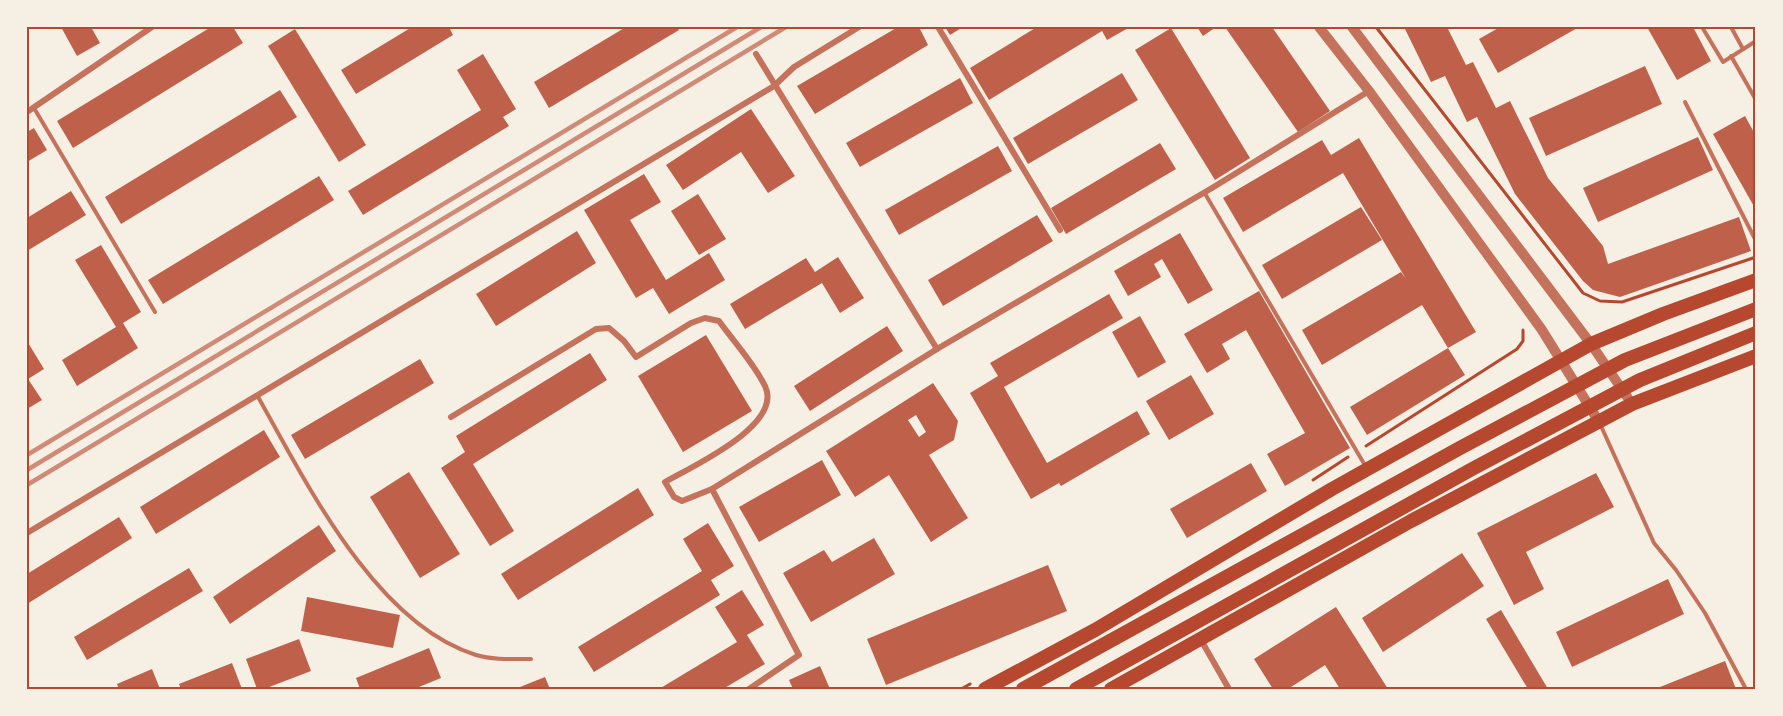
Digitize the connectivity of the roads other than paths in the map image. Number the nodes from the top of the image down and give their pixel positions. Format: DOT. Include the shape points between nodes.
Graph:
graph roads {
  1 [pos="152,27"];
  2 [pos="859,27"];
  3 [pos="938,27"];
  4 [pos="1319,27"];
  5 [pos="1352,27"];
  6 [pos="1702,27"];
  7 [pos="1731,27"];
  8 [pos="1756,41"];
  9 [pos="1743,49"];
  10 [pos="756,54"];
  11 [pos="1731,56"];
  12 [pos="774,86"];
  13 [pos="1369,91"];
  14 [pos="1756,100"];
  15 [pos="1686,102"];
  16 [pos="34,108"];
  17 [pos="27,112"];
  18 [pos="1204,192"];
  19 [pos="1060,230"];
  20 [pos="1756,241"];
  21 [pos="1756,280"];
  22 [pos="1756,309"];
  23 [pos="155,312"];
  24 [pos="1756,333"];
  25 [pos="1591,344"];
  26 [pos="937,349"];
  27 [pos="1756,356"];
  28 [pos="1561,362"];
  29 [pos="257,395"];
  30 [pos="1632,404"];
  31 [pos="451,417"];
  32 [pos="1599,422"];
  33 [pos="1368,470"];
  34 [pos="712,489"];
  35 [pos="27,533"];
  36 [pos="1201,639"];
  37 [pos="531,659"];
  38 [pos="749,689"];
  39 [pos="985,689"];
  40 [pos="1023,689"];
  41 [pos="1076,689"];
  42 [pos="1111,689"];
  43 [pos="1229,689"];
  44 [pos="1746,689"];
  1 -- 16 [label="street"];
  2 -- 12 [label="street" via="794,66"];
  3 -- 19 [label="street"];
  4 -- 13 [label="street"];
  5 -- 25 [label="street"];
  6 -- 11 [label="lane" via="1723,62"];
  7 -- 9 [label="lane"];
  8 -- 9 [label="lane"];
  9 -- 11 [label="lane"];
  10 -- 12 [label="street"];
  11 -- 14 [label="lane"];
  12 -- 26 [label="street"];
  12 -- 29 [label="street"];
  13 -- 18 [label="street"];
  13 -- 28 [label="street"];
  15 -- 20 [label="lane"];
  16 -- 17 [label="street"];
  16 -- 23 [label="lane"];
  18 -- 26 [label="street"];
  18 -- 33 [label="lane"];
  21 -- 25 [label="highway"];
  22 -- 40 [label="highway" via="1625,360"];
  24 -- 41 [label="highway" via="1630,386"];
  25 -- 28 [label="highway"];
  25 -- 30 [label="street"];
  26 -- 34 [label="street"];
  27 -- 30 [label="highway"];
  28 -- 32 [label="street"];
  28 -- 33 [label="highway"];
  29 -- 35 [label="street"];
  29 -- 37 [label="lane" via="327,522 397,605 434,637 477,655"];
  30 -- 32 [label="highway"];
  31 -- 34 [label="street" via="596,329 609,328 636,357 691,322 705,318 719,321 766,388 767,402 758,422 745,435 665,482 674,497 682,501"];
  32 -- 36 [label="highway" via="1411,521"];
  32 -- 44 [label="lane" via="1654,543 1705,613"];
  33 -- 39 [label="highway" via="1095,630"];
  34 -- 38 [label="street" via="800,655"];
  36 -- 42 [label="highway"];
  36 -- 43 [label="street"];
}
